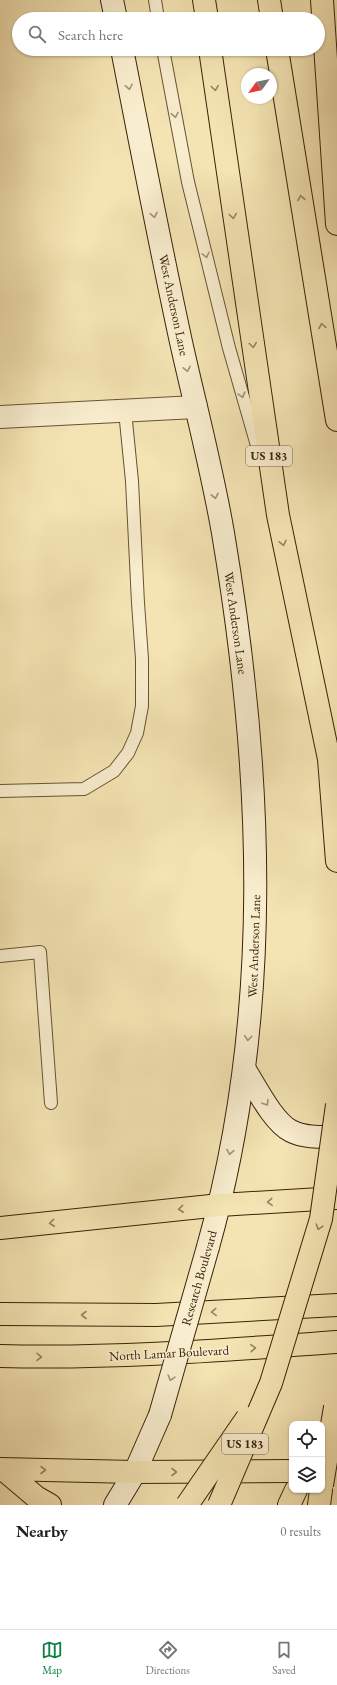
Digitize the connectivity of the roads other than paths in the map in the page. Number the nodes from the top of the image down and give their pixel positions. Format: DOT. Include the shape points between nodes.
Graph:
graph roads {
  1 [pos="112,0"];
  2 [pos="155,0"];
  3 [pos="204,0"];
  4 [pos="269,0"];
  5 [pos="322,0"];
  6 [pos="115,12"];
  7 [pos="157,12"];
  8 [pos="206,12"];
  9 [pos="271,12"];
  10 [pos="323,12"];
  11 [pos="325,45"];
  12 [pos="123,56"];
  13 [pos="163,56"];
  14 [pos="211,56"];
  15 [pos="278,56"];
  16 [pos="337,224"];
  17 [pos="196,407"];
  18 [pos="125,411"];
  19 [pos="0,417"];
  20 [pos="337,420"];
  21 [pos="278,515"];
  22 [pos="0,791"];
  23 [pos="337,861"];
  24 [pos="0,956"];
  25 [pos="245,1070"];
  26 [pos="51,1103"];
  27 [pos="337,1105"];
  28 [pos="337,1137"];
  29 [pos="337,1198"];
  30 [pos="220,1205"];
  31 [pos="0,1228"];
  32 [pos="337,1305"];
  33 [pos="0,1314"];
  34 [pos="337,1342"];
  35 [pos="0,1356"];
  36 [pos="272,1383"];
  37 [pos="336,1403"];
  38 [pos="325,1428"];
  39 [pos="325,1467"];
  40 [pos="2,1470"];
  41 [pos="289,1471"];
  42 [pos="325,1471"];
  43 [pos="337,1471"];
  44 [pos="135,1472"];
  45 [pos="295,1493"];
  46 [pos="321,1493"];
  47 [pos="50,1505"];
  48 [pos="115,1505"];
  49 [pos="187,1505"];
  50 [pos="219,1505"];
  51 [pos="289,1505"];
  52 [pos="319,1505"];
  1 -- 6 [label="main road"];
  2 -- 7 [label="lane"];
  3 -- 8 [label="main road"];
  4 -- 9 [label="main road"];
  5 -- 10 [label="main road"];
  11 -- 16 [label="main road"];
  12 -- 17 [label="main road, West Anderson Lane, one-way" via="154,216"];
  13 -- 21 [label="lane, one-way" via="188,182 229,348"];
  14 -- 21 [label="main road, US 183, one-way"];
  20 -- 15 [label="main road, one-way"];
  17 -- 18 [label="main road"];
  17 -- 25 [label="main road, West Anderson Lane, one-way" via="222,530 240,648 251,758 256,849 256,935"];
  18 -- 19 [label="main road"];
  18 -- 22 [label="lane" via="132,481 142,659 142,706 137,733 128,753 114,771 84,789"];
  21 -- 23 [label="main road, US 183, one-way" via="329,759"];
  24 -- 26 [label="lane" via="40,952"];
  25 -- 28 [label="main road, one-way" via="274,1116 291,1131 316,1138"];
  25 -- 30 [label="main road, West Anderson Lane, one-way"];
  27 -- 36 [label="main road, US 183, one-way, bridge" via="322,1218"];
  29 -- 30 [label="main road, one-way"];
  30 -- 31 [label="main road, one-way"];
  30 -- 44 [label="main road, Research Boulevard, one-way, bridge" via="160,1415"];
  32 -- 33 [label="main road, one-way" via="156,1315"];
  35 -- 34 [label="main road, North Lamar Boulevard, one-way" via="150,1355"];
  36 -- 49 [label="main road, bridge"];
  36 -- 50 [label="main road, US 183, bridge"];
  37 -- 38 [label="main road, bridge"];
  37 -- 39 [label="main road, bridge"];
  40 -- 44 [label="main road, one-way"];
  40 -- 47 [label="main road"];
  44 -- 41 [label="main road, one-way"];
  42 -- 43 [label="main road"];
  44 -- 48 [label="main road, Research Boulevard"];
  45 -- 51 [label="main road"];
  46 -- 52 [label="main road"];
}
